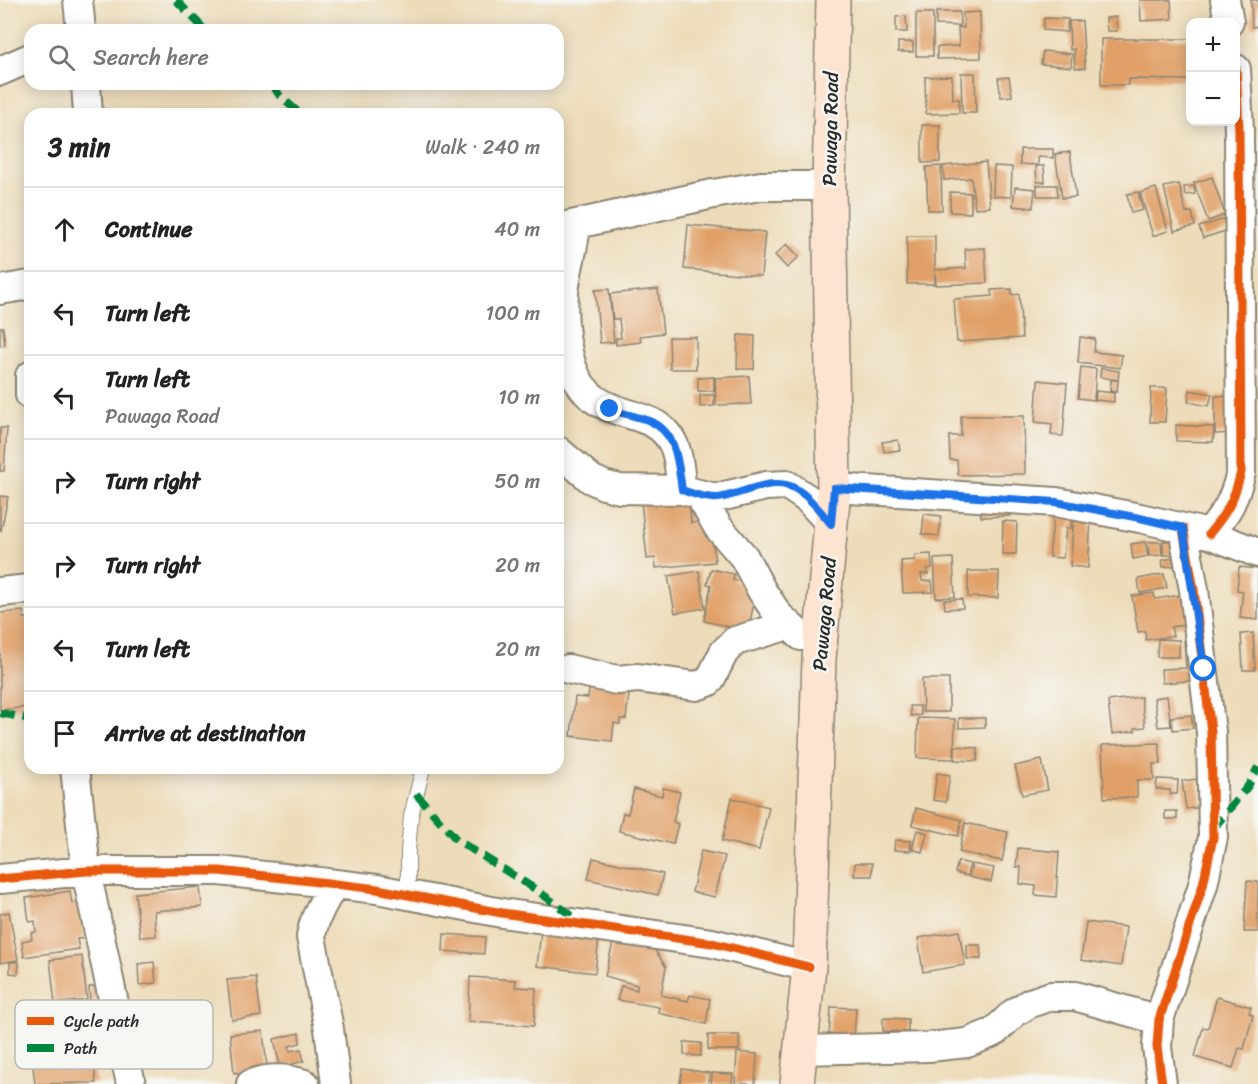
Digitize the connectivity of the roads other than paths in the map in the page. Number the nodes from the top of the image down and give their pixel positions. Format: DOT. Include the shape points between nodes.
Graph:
graph roads {
  1 [pos="78,0"];
  2 [pos="833,0"];
  3 [pos="1225,0"];
  4 [pos="1228,18"];
  5 [pos="80,24"];
  6 [pos="24,61"];
  7 [pos="0,71"];
  8 [pos="1236,72"];
  9 [pos="86,90"];
  10 [pos="88,108"];
  11 [pos="829,186"];
  12 [pos="567,227"];
  13 [pos="24,286"];
  14 [pos="0,290"];
  15 [pos="1249,319"];
  16 [pos="564,456"];
  17 [pos="834,488"];
  18 [pos="691,493"];
  19 [pos="831,524"];
  20 [pos="1196,531"];
  21 [pos="1258,554"];
  22 [pos="24,590"];
  23 [pos="0,592"];
  24 [pos="789,625"];
  25 [pos="819,659"];
  26 [pos="568,669"];
  27 [pos="76,774"];
  28 [pos="422,774"];
  29 [pos="86,871"];
  30 [pos="0,879"];
  31 [pos="334,884"];
  32 [pos="408,894"];
  33 [pos="809,967"];
  34 [pos="113,1000"];
  35 [pos="1159,1020"];
  36 [pos="801,1050"];
  37 [pos="128,1069"];
  38 [pos="131,1084"];
  39 [pos="251,1084"];
  40 [pos="305,1084"];
  41 [pos="336,1084"];
  42 [pos="797,1084"];
  43 [pos="1161,1084"];
  1 -- 5 [label="street"];
  2 -- 11 [label="main road, Pawaga Road"];
  3 -- 4 [label="street"];
  6 -- 7 [label="street"];
  8 -- 15 [label="street"];
  9 -- 10 [label="street"];
  11 -- 12 [label="street" via="761,186"];
  11 -- 17 [label="main road, Pawaga Road"];
  12 -- 18 [label="street" via="564,325 572,367 602,405 662,428 676,451"];
  13 -- 14 [label="street"];
  15 -- 20 [label="street" via="1241,472 1236,494 1228,511"];
  16 -- 18 [label="street" via="604,485"];
  17 -- 19 [label="main road, Pawaga Road"];
  17 -- 20 [label="street" via="1056,502"];
  18 -- 19 [label="street" via="716,498 787,485"];
  18 -- 24 [label="street" via="744,557 762,591"];
  19 -- 25 [label="main road, Pawaga Road"];
  20 -- 21 [label="street"];
  20 -- 35 [label="street" via="1195,602 1211,732 1213,837 1203,885"];
  22 -- 23 [label="street"];
  24 -- 25 [label="street"];
  24 -- 26 [label="street" via="735,641 724,652 711,678 696,686 638,678 617,680"];
  25 -- 33 [label="main road, Pawaga Road"];
  27 -- 29 [label="street"];
  28 -- 32 [label="lane" via="411,816"];
  29 -- 30 [label="street"];
  29 -- 31 [label="street" via="219,871"];
  29 -- 34 [label="street"];
  31 -- 32 [label="street"];
  31 -- 41 [label="street" via="319,910 311,937"];
  32 -- 33 [label="street" via="502,913 712,943"];
  33 -- 36 [label="main road, Pawaga Road"];
  35 -- 36 [label="street" via="1075,996 1051,996 1014,1013 994,1032 967,1042 929,1047"];
  35 -- 43 [label="street"];
  36 -- 42 [label="main road, Pawaga Road"];
  37 -- 38 [label="street"];
  39 -- 40 [label="street" via="274,1079"];
}
